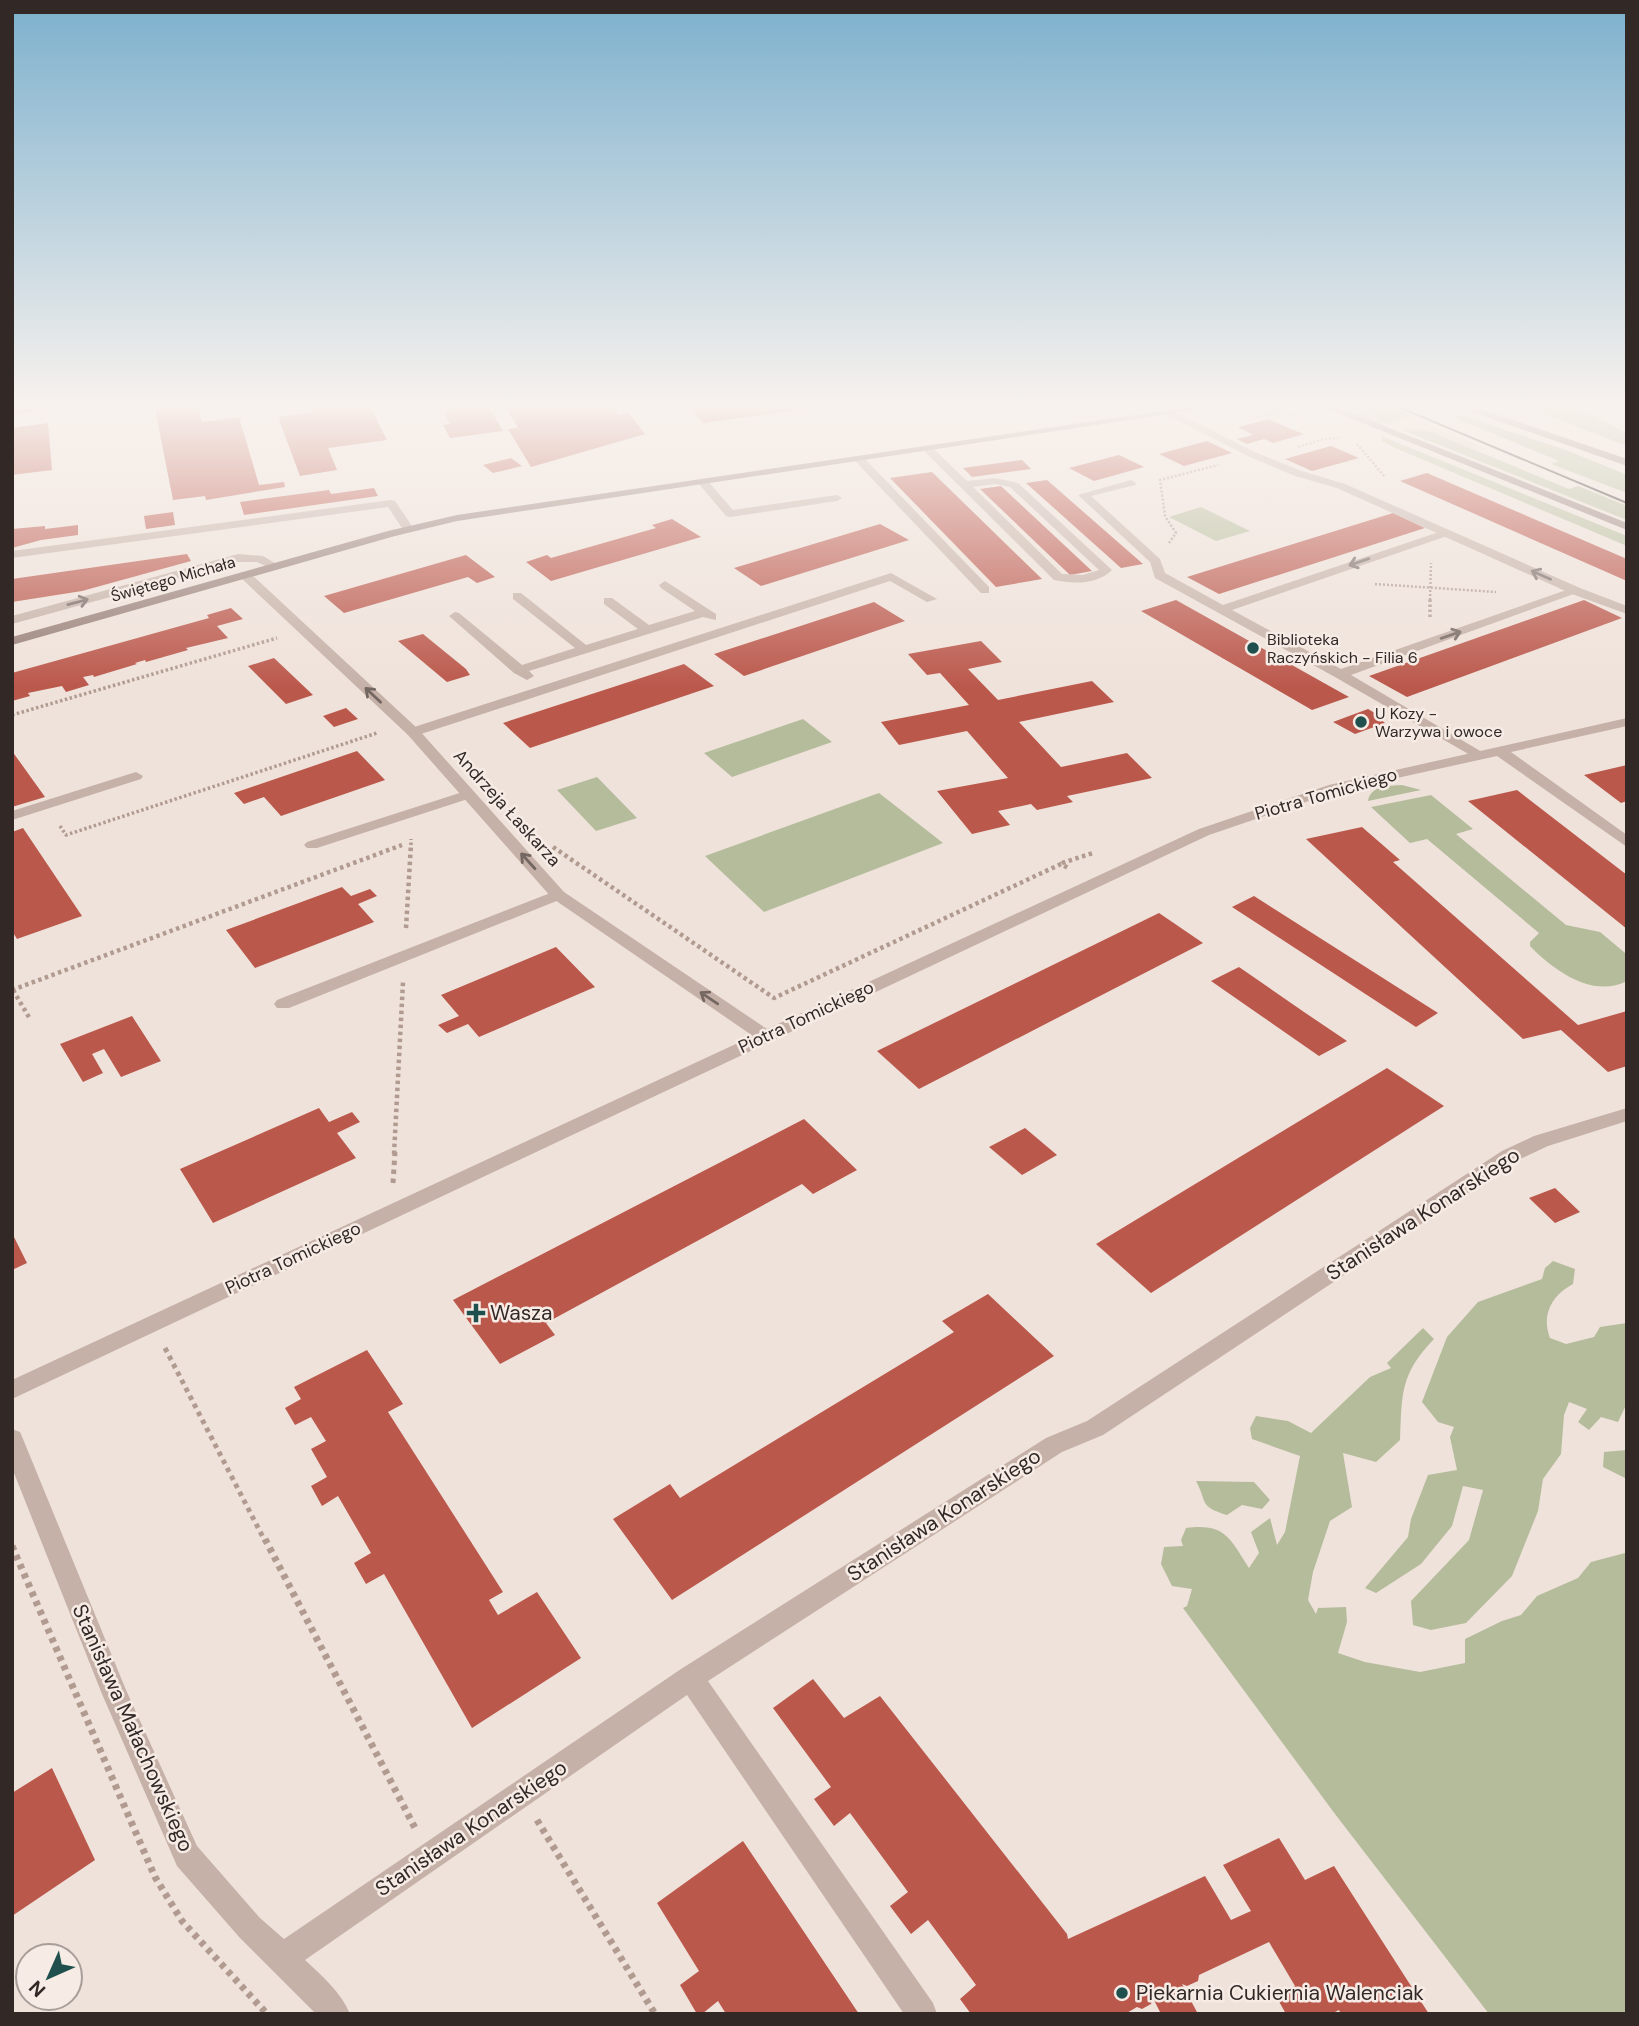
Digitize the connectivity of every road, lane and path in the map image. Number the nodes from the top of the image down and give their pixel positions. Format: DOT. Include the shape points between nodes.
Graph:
graph roads {
  1 [pos="597,498"];
  2 [pos="716,498"];
  3 [pos="837,498"];
  4 [pos="896,498"];
  5 [pos="978,498"];
  6 [pos="1028,498"];
  7 [pos="1086,498"];
  8 [pos="1162,498"];
  9 [pos="1366,498"];
  10 [pos="1554,498"];
  11 [pos="1627,527"];
  12 [pos="408,529"];
  13 [pos="1446,533"];
  14 [pos="1431,538"];
  15 [pos="12,555"];
  16 [pos="1156,561"];
  17 [pos="274,566"];
  18 [pos="244,575"];
  19 [pos="1363,583"];
  20 [pos="665,585"];
  21 [pos="1430,588"];
  22 [pos="985,590"];
  23 [pos="1576,591"];
  24 [pos="517,597"];
  25 [pos="1560,597"];
  26 [pos="931,599"];
  27 [pos="608,601"];
  28 [pos="1222,609"];
  29 [pos="1627,610"];
  30 [pos="705,612"];
  31 [pos="455,616"];
  32 [pos="12,620"];
  33 [pos="729,629"];
  34 [pos="304,630"];
  35 [pos="647,630"];
  36 [pos="12,641"];
  37 [pos="1429,643"];
  38 [pos="585,650"];
  39 [pos="519,670"];
  40 [pos="1340,674"];
  41 [pos="542,690"];
  42 [pos="12,715"];
  43 [pos="1627,722"];
  44 [pos="409,728"];
  45 [pos="1500,751"];
  46 [pos="1477,755"];
  47 [pos="136,776"];
  48 [pos="469,794"];
  49 [pos="46,805"];
  50 [pos="412,812"];
  51 [pos="12,816"];
  52 [pos="411,841"];
  53 [pos="1627,842"];
  54 [pos="312,845"];
  55 [pos="550,845"];
  56 [pos="1092,884"];
  57 [pos="558,895"];
  58 [pos="404,956"];
  59 [pos="12,990"];
  60 [pos="283,1004"];
  61 [pos="30,1019"];
  62 [pos="765,1036"];
  63 [pos="1627,1114"];
  64 [pos="392,1212"];
  65 [pos="152,1324"];
  66 [pos="12,1390"];
  67 [pos="12,1440"];
  68 [pos="690,1678"];
  69 [pos="522,1794"];
  70 [pos="430,1856"];
  71 [pos="282,1958"];
  72 [pos="335,2014"];
  73 [pos="655,2014"];
  74 [pos="922,2014"];
  1 -- 12 [label="street, Świętego Michała"];
  2 -- 3 [label="street" via="730,514"];
  4 -- 22 [label="street"];
  5 -- 6 [label="street" via="1058,577 1101,575 1106,570"];
  7 -- 16 [label="street"];
  8 -- 16 [label="path" via="1165,516 1176,533"];
  9 -- 13 [label="street"];
  10 -- 11 [label="street"];
  12 -- 15 [label="street" via="391,503"];
  12 -- 17 [label="street, Świętego Michała"];
  13 -- 14 [label="street"];
  23 -- 13 [label="street, one-way"];
  14 -- 21 [label="path"];
  14 -- 28 [label="street, one-way"];
  16 -- 28 [label="street" via="1159,575"];
  17 -- 18 [label="street, Świętego Michała"];
  32 -- 17 [label="street, one-way" via="239,558 259,558"];
  18 -- 34 [label="street, Andrzeja Łaskarza"];
  18 -- 36 [label="street, Świętego Michała"];
  19 -- 21 [label="path"];
  20 -- 30 [label="street"];
  21 -- 25 [label="path"];
  21 -- 37 [label="path"];
  23 -- 25 [label="street"];
  23 -- 29 [label="street"];
  24 -- 38 [label="street"];
  37 -- 25 [label="street, one-way"];
  26 -- 33 [label="street" via="891,577"];
  27 -- 35 [label="street"];
  28 -- 40 [label="street"];
  30 -- 33 [label="street"];
  30 -- 35 [label="street"];
  31 -- 39 [label="street"];
  33 -- 41 [label="street"];
  34 -- 42 [label="path"];
  44 -- 34 [label="street, Andrzeja Łaskarza, one-way"];
  35 -- 38 [label="street"];
  37 -- 40 [label="street"];
  38 -- 39 [label="street"];
  39 -- 41 [label="street"];
  40 -- 46 [label="street"];
  41 -- 44 [label="street"];
  43 -- 45 [label="street, Piotra Tomickiego"];
  44 -- 48 [label="street, Andrzeja Łaskarza"];
  44 -- 49 [label="path" via="66,835"];
  45 -- 46 [label="street, Piotra Tomickiego"];
  45 -- 53 [label="street"];
  46 -- 56 [label="street, Piotra Tomickiego" via="1334,788 1257,812"];
  47 -- 49 [label="street"];
  48 -- 50 [label="street"];
  57 -- 48 [label="street, Andrzeja Łaskarza, one-way"];
  49 -- 51 [label="street"];
  50 -- 52 [label="path"];
  50 -- 54 [label="street"];
  52 -- 58 [label="path"];
  52 -- 59 [label="path"];
  55 -- 56 [label="path" via="774,998 1061,864"];
  56 -- 62 [label="street, Piotra Tomickiego"];
  57 -- 58 [label="street"];
  62 -- 57 [label="street, Andrzeja Łaskarza, one-way"];
  58 -- 60 [label="street"];
  58 -- 64 [label="path"];
  59 -- 61 [label="path"];
  62 -- 64 [label="street, Piotra Tomickiego"];
  63 -- 68 [label="street, Stanisława Konarskiego" via="1509,1156 1095,1428 1054,1445"];
  64 -- 65 [label="street, Piotra Tomickiego"];
  65 -- 66 [label="street, Piotra Tomickiego"];
  65 -- 70 [label="path"];
  67 -- 71 [label="street, Stanisława Małachowskiego" via="115,1694 187,1856"];
  68 -- 69 [label="street, Stanisława Konarskiego"];
  68 -- 74 [label="street"];
  69 -- 70 [label="street, Stanisława Konarskiego"];
  69 -- 73 [label="path"];
  70 -- 71 [label="street, Stanisława Konarskiego"];
  71 -- 72 [label="street, Stanisława Małachowskiego"];
}
